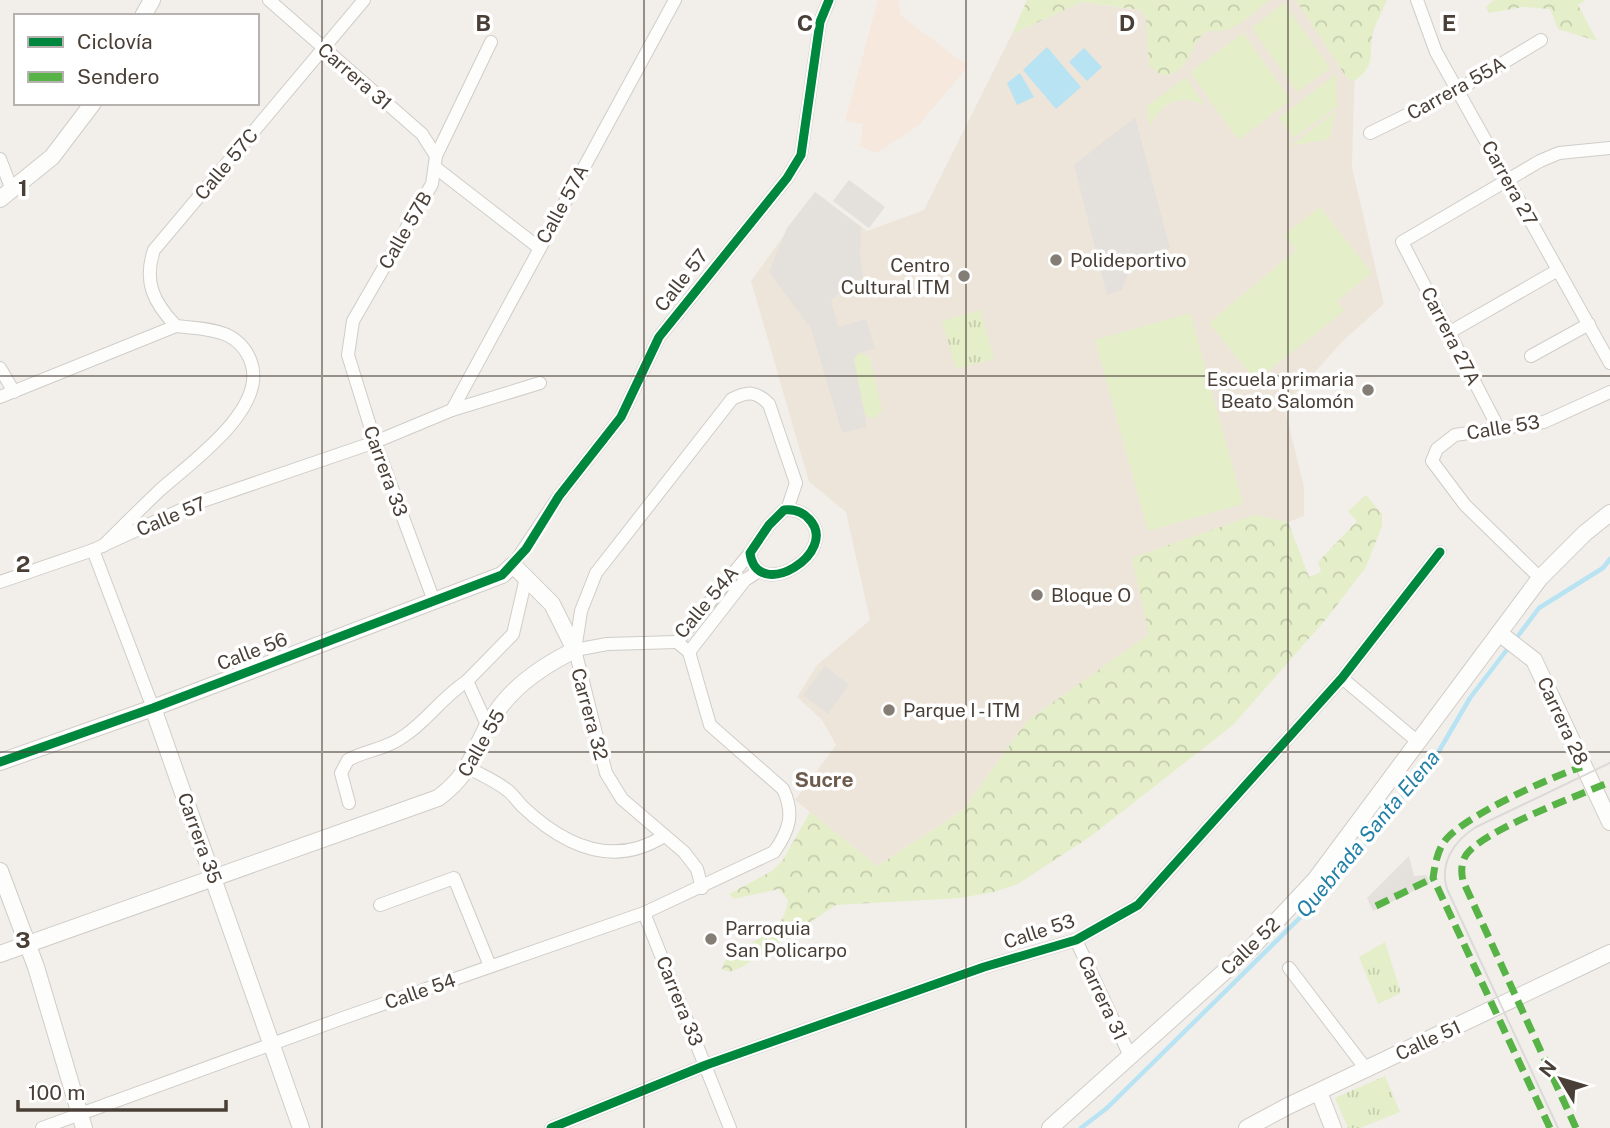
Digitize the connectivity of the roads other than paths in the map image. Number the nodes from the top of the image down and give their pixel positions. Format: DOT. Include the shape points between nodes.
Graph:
graph roads {
  1 [pos="269,0"];
  2 [pos="364,0"];
  3 [pos="675,0"];
  4 [pos="829,0"];
  5 [pos="1417,0"];
  6 [pos="1541,40"];
  7 [pos="491,42"];
  8 [pos="324,48"];
  9 [pos="1458,90"];
  10 [pos="91,105"];
  11 [pos="1370,133"];
  12 [pos="1610,148"];
  13 [pos="0,159"];
  14 [pos="436,162"];
  15 [pos="1508,179"];
  16 [pos="6,194"];
  17 [pos="538,247"];
  18 [pos="1558,270"];
  19 [pos="1588,324"];
  20 [pos="176,326"];
  21 [pos="1450,332"];
  22 [pos="348,340"];
  23 [pos="1531,356"];
  24 [pos="1610,363"];
  25 [pos="0,368"];
  26 [pos="540,383"];
  27 [pos="14,392"];
  28 [pos="1610,392"];
  29 [pos="0,397"];
  30 [pos="452,410"];
  31 [pos="1500,431"];
  32 [pos="375,442"];
  33 [pos="788,510"];
  34 [pos="1610,513"];
  35 [pos="98,548"];
  36 [pos="1440,552"];
  37 [pos="750,553"];
  38 [pos="513,565"];
  39 [pos="759,571"];
  40 [pos="526,578"];
  41 [pos="1540,578"];
  42 [pos="0,582"];
  43 [pos="434,601"];
  44 [pos="1502,635"];
  45 [pos="677,642"];
  46 [pos="575,650"];
  47 [pos="689,652"];
  48 [pos="1342,678"];
  49 [pos="467,681"];
  50 [pos="153,708"];
  51 [pos="488,727"];
  52 [pos="1418,742"];
  53 [pos="0,762"];
  54 [pos="469,768"];
  55 [pos="349,803"];
  56 [pos="1610,822"];
  57 [pos="664,836"];
  58 [pos="0,871"];
  59 [pos="213,876"];
  60 [pos="702,888"];
  61 [pos="380,905"];
  62 [pos="644,913"];
  63 [pos="1076,940"];
  64 [pos="27,945"];
  65 [pos="1610,953"];
  66 [pos="0,954"];
  67 [pos="490,966"];
  68 [pos="1289,968"];
  69 [pos="272,1044"];
  70 [pos="1130,1056"];
  71 [pos="706,1065"];
  72 [pos="1366,1069"];
  73 [pos="1319,1092"];
  74 [pos="82,1121"];
  75 [pos="42,1128"];
  76 [pos="301,1128"];
  77 [pos="551,1128"];
  78 [pos="730,1128"];
  79 [pos="1050,1128"];
  80 [pos="1247,1128"];
  81 [pos="1333,1128"];
  1 -- 8 [label="street, Carrera 31"];
  2 -- 8 [label="street, Calle 57C"];
  3 -- 17 [label="street, Calle 57A"];
  4 -- 38 [label="street, Calle 57" via="820,22 801,155 659,337 621,417 559,496"];
  5 -- 9 [label="street, Carrera 27" via="1436,52"];
  6 -- 9 [label="street, Carrera 55A"];
  7 -- 14 [label="street, Calle 57B"];
  8 -- 14 [label="street, Carrera 31" via="422,134"];
  8 -- 20 [label="street, Calle 57C" via="161,241 148,268 155,302"];
  9 -- 11 [label="street, Carrera 55A"];
  9 -- 15 [label="street, Carrera 27"];
  10 -- 16 [label="street" via="52,157"];
  12 -- 15 [label="street" via="1559,153"];
  13 -- 16 [label="street"];
  14 -- 17 [label="street, Carrera 31"];
  14 -- 22 [label="street, Calle 57B" via="432,184 353,321"];
  15 -- 18 [label="street, Carrera 27"];
  15 -- 21 [label="street, Carrera 27A" via="1402,242"];
  17 -- 30 [label="street, Calle 57A"];
  18 -- 19 [label="street, Carrera 27"];
  18 -- 21 [label="street"];
  19 -- 23 [label="street"];
  19 -- 24 [label="street, Carrera 27"];
  20 -- 27 [label="street"];
  20 -- 35 [label="street" via="214,329 246,348 254,369 251,397 225,432"];
  21 -- 31 [label="street, Carrera 27A"];
  22 -- 32 [label="street, Carrera 33" via="348,355"];
  25 -- 27 [label="street"];
  26 -- 30 [label="street, Calle 57"];
  27 -- 29 [label="street"];
  28 -- 31 [label="street, Calle 53" via="1544,422"];
  30 -- 32 [label="street, Calle 57"];
  31 -- 41 [label="street, Calle 53" via="1455,435 1437,449 1432,461 1465,505"];
  32 -- 35 [label="street, Calle 57" via="194,504"];
  32 -- 43 [label="street, Carrera 33"];
  33 -- 37 [label="street" via="769,525"];
  33 -- 39 [label="street" via="803,514 815,525 812,548 793,570 772,575"];
  33 -- 46 [label="street" via="796,483 769,404 760,394 745,393 732,400 596,573 581,611"];
  34 -- 41 [label="street, Calle 52"];
  35 -- 42 [label="street, Calle 57"];
  35 -- 50 [label="street, Carrera 35"];
  36 -- 48 [label="street, Calle 53"];
  37 -- 39 [label="street"];
  37 -- 45 [label="street, Calle 54A"];
  38 -- 40 [label="street, Carrera 32"];
  38 -- 43 [label="street, Calle 56" via="502,575"];
  39 -- 47 [label="street, Calle 54A" via="745,580"];
  40 -- 46 [label="street, Carrera 32" via="552,604"];
  40 -- 49 [label="street" via="513,634"];
  41 -- 44 [label="street, Calle 52"];
  43 -- 50 [label="street, Calle 56"];
  44 -- 52 [label="street, Calle 52"];
  44 -- 56 [label="street, Carrera 28" via="1539,669"];
  45 -- 46 [label="street, Calle 54A"];
  45 -- 47 [label="street"];
  46 -- 51 [label="street, Calle 55" via="544,666 517,688"];
  46 -- 57 [label="street, Carrera 32" via="606,773 622,799"];
  47 -- 60 [label="street, Calle 54" via="710,726 783,789 791,816 786,835 774,852"];
  48 -- 52 [label="street"];
  48 -- 63 [label="street, Calle 53" via="1138,905"];
  49 -- 51 [label="street"];
  49 -- 55 [label="street" via="391,745 348,760 341,773"];
  50 -- 53 [label="street, Calle 56"];
  50 -- 59 [label="street, Carrera 35"];
  51 -- 54 [label="street, Calle 55"];
  52 -- 70 [label="street, Calle 52" via="1315,880 1252,946"];
  54 -- 57 [label="street" via="507,790 553,831 577,844 621,852 646,848"];
  54 -- 59 [label="street, Calle 55" via="456,785 438,797"];
  57 -- 60 [label="street, Carrera 32" via="697,869"];
  58 -- 64 [label="street"];
  59 -- 64 [label="street, Calle 55"];
  59 -- 69 [label="street, Carrera 35"];
  60 -- 62 [label="street, Calle 54"];
  61 -- 67 [label="street" via="454,878"];
  62 -- 67 [label="street, Calle 54"];
  62 -- 71 [label="street, Carrera 33"];
  63 -- 70 [label="street, Carrera 31"];
  63 -- 71 [label="street, Calle 53" via="984,967"];
  64 -- 66 [label="street, Calle 55"];
  64 -- 74 [label="street"];
  65 -- 72 [label="street, Calle 51"];
  67 -- 69 [label="street, Calle 54"];
  68 -- 72 [label="street"];
  69 -- 74 [label="street, Calle 54"];
  69 -- 76 [label="street, Carrera 35"];
  70 -- 79 [label="street, Calle 52"];
  71 -- 77 [label="street, Calle 53"];
  71 -- 78 [label="street, Carrera 33"];
  72 -- 73 [label="street, Calle 51"];
  73 -- 80 [label="street, Calle 51"];
  73 -- 81 [label="street"];
  74 -- 75 [label="street, Calle 54"];
}
